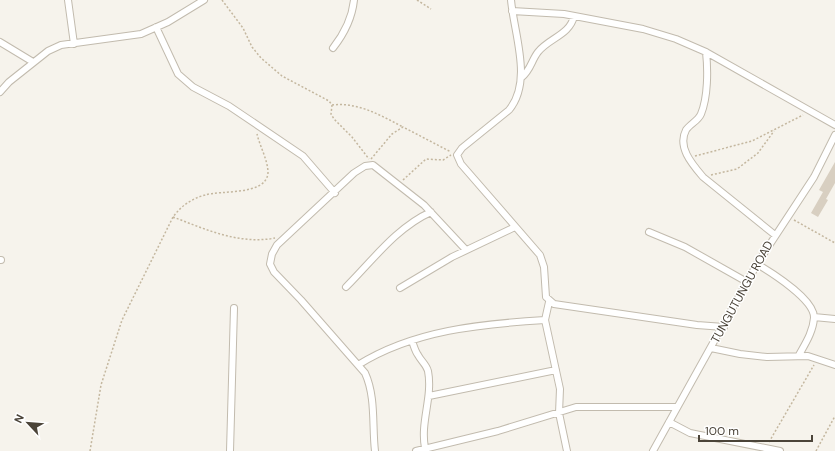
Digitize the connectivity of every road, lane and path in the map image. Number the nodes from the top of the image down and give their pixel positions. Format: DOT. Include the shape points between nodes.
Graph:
graph roads {
  1 [pos="68,0"];
  2 [pos="204,0"];
  3 [pos="222,0"];
  4 [pos="354,0"];
  5 [pos="417,0"];
  6 [pos="511,0"];
  7 [pos="431,9"];
  8 [pos="512,11"];
  9 [pos="574,16"];
  10 [pos="156,27"];
  11 [pos="0,42"];
  12 [pos="74,44"];
  13 [pos="333,48"];
  14 [pos="706,52"];
  15 [pos="33,62"];
  16 [pos="521,78"];
  17 [pos="0,92"];
  18 [pos="332,106"];
  19 [pos="812,112"];
  20 [pos="254,122"];
  21 [pos="835,125"];
  22 [pos="403,127"];
  23 [pos="775,130"];
  24 [pos="835,135"];
  25 [pos="688,158"];
  26 [pos="703,177"];
  27 [pos="398,184"];
  28 [pos="335,193"];
  29 [pos="431,212"];
  30 [pos="788,215"];
  31 [pos="172,217"];
  32 [pos="515,226"];
  33 [pos="650,232"];
  34 [pos="775,235"];
  35 [pos="277,237"];
  36 [pos="835,244"];
  37 [pos="466,250"];
  38 [pos="757,264"];
  39 [pos="747,282"];
  40 [pos="346,287"];
  41 [pos="400,288"];
  42 [pos="549,302"];
  43 [pos="234,308"];
  44 [pos="814,317"];
  45 [pos="835,319"];
  46 [pos="545,320"];
  47 [pos="724,327"];
  48 [pos="412,341"];
  49 [pos="711,348"];
  50 [pos="799,355"];
  51 [pos="818,359"];
  52 [pos="358,365"];
  53 [pos="835,365"];
  54 [pos="556,370"];
  55 [pos="429,396"];
  56 [pos="677,407"];
  57 [pos="559,414"];
  58 [pos="835,416"];
  59 [pos="669,422"];
  60 [pos="425,448"];
  61 [pos="766,448"];
  62 [pos="90,451"];
  63 [pos="230,451"];
  64 [pos="375,451"];
  65 [pos="416,451"];
  66 [pos="567,451"];
  67 [pos="653,451"];
  68 [pos="780,451"];
  69 [pos="816,451"];
  1 -- 12 [label="street"];
  2 -- 10 [label="street"];
  3 -- 18 [label="path" via="261,58 282,76 328,101"];
  4 -- 13 [label="street" via="343,34"];
  5 -- 7 [label="path"];
  6 -- 8 [label="street"];
  8 -- 9 [label="street" via="538,11"];
  8 -- 16 [label="street"];
  9 -- 14 [label="street" via="643,29"];
  9 -- 16 [label="street" via="568,28 538,52 530,69"];
  10 -- 12 [label="street" via="141,34"];
  10 -- 20 [label="street" via="178,74 192,87"];
  11 -- 15 [label="street"];
  12 -- 15 [label="street" via="62,45 48,51"];
  14 -- 19 [label="street"];
  14 -- 25 [label="street" via="707,77 701,114 687,129 684,138 684,150"];
  15 -- 17 [label="street"];
  16 -- 32 [label="street" via="519,93 509,110 457,155"];
  18 -- 22 [label="path" via="343,104 366,108"];
  18 -- 22 [label="path" via="331,114 334,119 370,160 392,134"];
  19 -- 21 [label="street"];
  19 -- 23 [label="path"];
  20 -- 28 [label="street" via="303,156"];
  20 -- 31 [label="path" via="267,162 268,174 263,183 236,192 206,194 179,208"];
  22 -- 27 [label="path" via="453,153 443,160 426,160"];
  23 -- 25 [label="path" via="752,141"];
  23 -- 26 [label="path" via="758,153 737,169"];
  24 -- 30 [label="street, TUNGUTUNGU ROAD" via="814,177"];
  25 -- 26 [label="street"];
  26 -- 34 [label="street"];
  27 -- 28 [label="street" via="373,165 365,166 354,173"];
  27 -- 29 [label="street"];
  28 -- 52 [label="street" via="277,245 270,264 274,272"];
  29 -- 37 [label="street"];
  29 -- 40 [label="street" via="401,232"];
  30 -- 34 [label="street, TUNGUTUNGU ROAD"];
  30 -- 36 [label="path"];
  31 -- 35 [label="path" via="237,238 253,240"];
  31 -- 62 [label="path" via="122,320 101,385"];
  32 -- 37 [label="street"];
  32 -- 42 [label="street" via="540,255 544,268 546,297"];
  33 -- 39 [label="street" via="685,247"];
  34 -- 38 [label="street, TUNGUTUNGU ROAD"];
  37 -- 41 [label="street"];
  38 -- 39 [label="street, TUNGUTUNGU ROAD"];
  38 -- 44 [label="street" via="805,300 813,310"];
  39 -- 47 [label="street, TUNGUTUNGU ROAD"];
  42 -- 46 [label="street"];
  42 -- 47 [label="street"];
  43 -- 63 [label="street"];
  44 -- 45 [label="street"];
  44 -- 50 [label="street" via="812,328"];
  46 -- 48 [label="street" via="435,333"];
  46 -- 54 [label="street"];
  47 -- 49 [label="street, TUNGUTUNGU ROAD"];
  48 -- 52 [label="street" via="378,353"];
  48 -- 55 [label="street" via="427,368"];
  49 -- 50 [label="street" via="767,357"];
  49 -- 56 [label="street, TUNGUTUNGU ROAD"];
  50 -- 51 [label="street"];
  51 -- 53 [label="street"];
  51 -- 61 [label="path"];
  52 -- 64 [label="street" via="369,382"];
  54 -- 55 [label="street"];
  54 -- 57 [label="street" via="560,389"];
  55 -- 60 [label="street" via="423,427"];
  56 -- 57 [label="street" via="576,407"];
  56 -- 59 [label="street, TUNGUTUNGU ROAD"];
  57 -- 60 [label="street"];
  57 -- 66 [label="street"];
  58 -- 69 [label="path"];
  59 -- 61 [label="street" via="690,433"];
  59 -- 67 [label="street, TUNGUTUNGU ROAD"];
  60 -- 65 [label="street"];
  61 -- 68 [label="street"];
}
